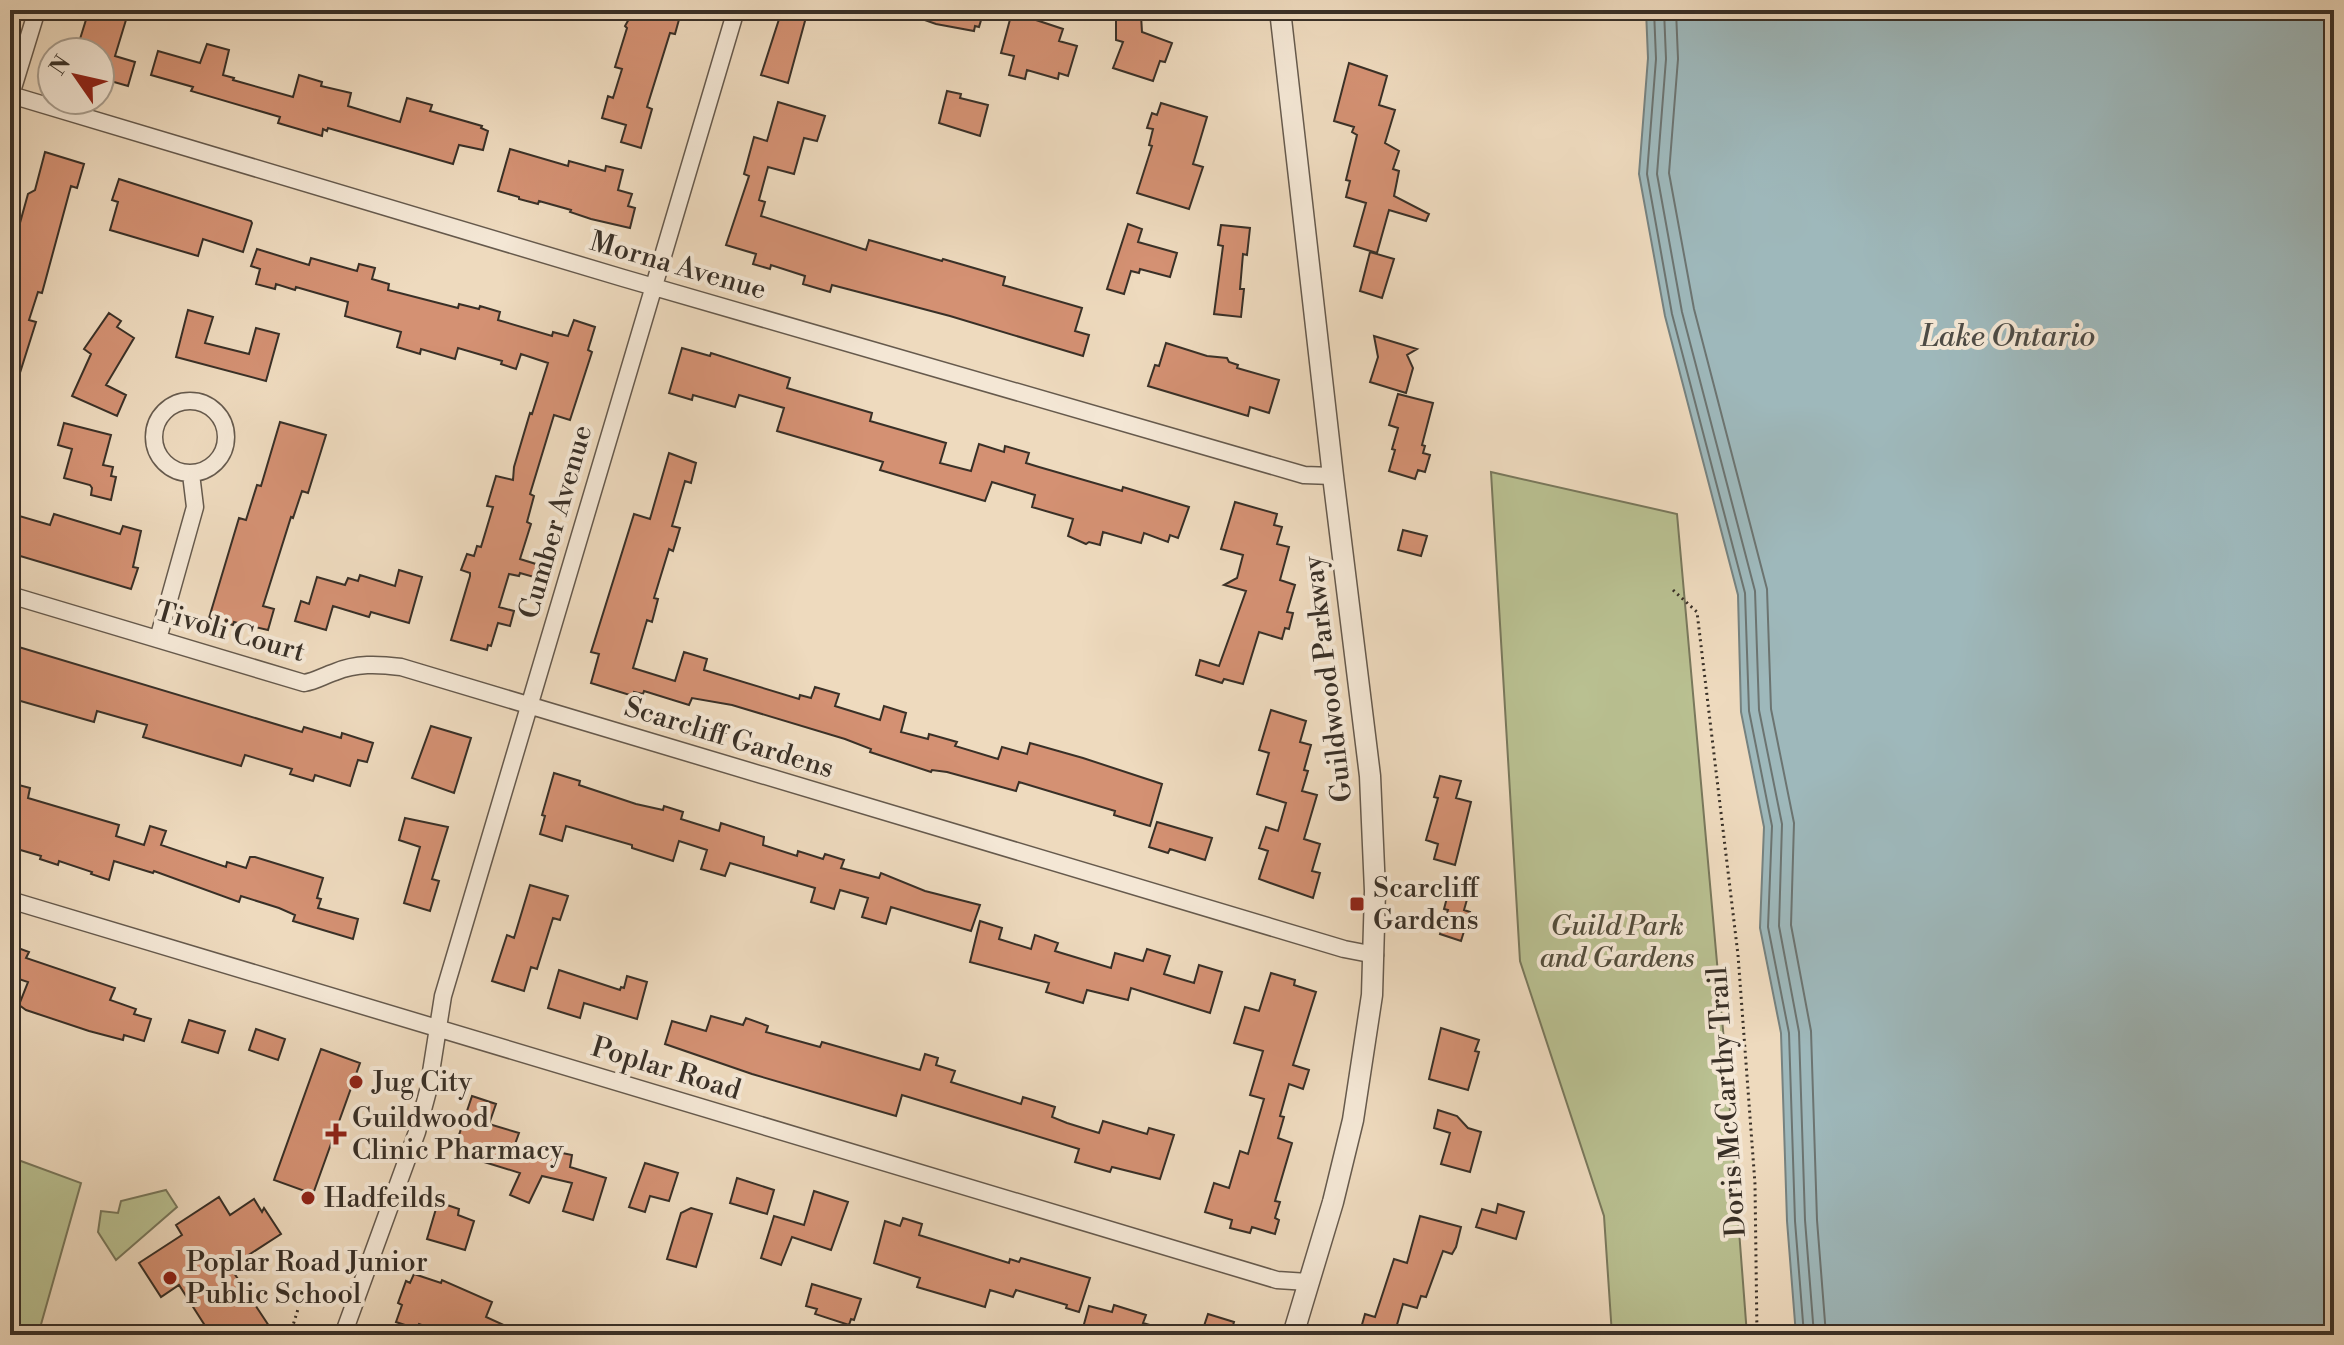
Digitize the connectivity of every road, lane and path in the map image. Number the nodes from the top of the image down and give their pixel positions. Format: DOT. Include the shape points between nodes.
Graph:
graph roads {
  1 [pos="37,10"];
  2 [pos="736,10"];
  3 [pos="1280,10"];
  4 [pos="10,96"];
  5 [pos="653,286"];
  6 [pos="191,474"];
  7 [pos="1333,476"];
  8 [pos="1673,590"];
  9 [pos="10,595"];
  10 [pos="158,639"];
  11 [pos="529,705"];
  12 [pos="10,900"];
  13 [pos="1375,955"];
  14 [pos="437,1028"];
  15 [pos="1308,1282"];
  16 [pos="303,1293"];
  17 [pos="290,1335"];
  18 [pos="343,1335"];
  19 [pos="1293,1335"];
  20 [pos="1757,1335"];
  1 -- 4 [label="street"];
  2 -- 5 [label="street, Cumber Avenue"];
  3 -- 7 [label="street, Guildwood Parkway"];
  4 -- 5 [label="street, Morna Avenue"];
  5 -- 7 [label="street, Morna Avenue" via="1304,475"];
  5 -- 11 [label="street, Cumber Avenue"];
  6 -- 6 [label="street" via="214,465 226,443 222,419 214,409 191,401 168,408 154,438 161,459"];
  6 -- 10 [label="street" via="195,507"];
  7 -- 13 [label="street, Guildwood Parkway" via="1370,776"];
  8 -- 20 [label="path, Doris McCarthy Trail" via="1697,612 1738,955 1755,1184"];
  9 -- 10 [label="street, Tivoli Court"];
  10 -- 11 [label="street, Tivoli Court" via="304,683 378,664"];
  11 -- 13 [label="street, Scarcliff Gardens"];
  11 -- 14 [label="street, Cumber Avenue"];
  12 -- 14 [label="street, Poplar Road"];
  13 -- 15 [label="street, Guildwood Parkway" via="1353,1120"];
  14 -- 15 [label="street, Poplar Road" via="1262,1276"];
  14 -- 18 [label="street, Cumber Avenue" via="417,1132"];
  15 -- 19 [label="street, Guildwood Parkway"];
  16 -- 17 [label="path"];
}
